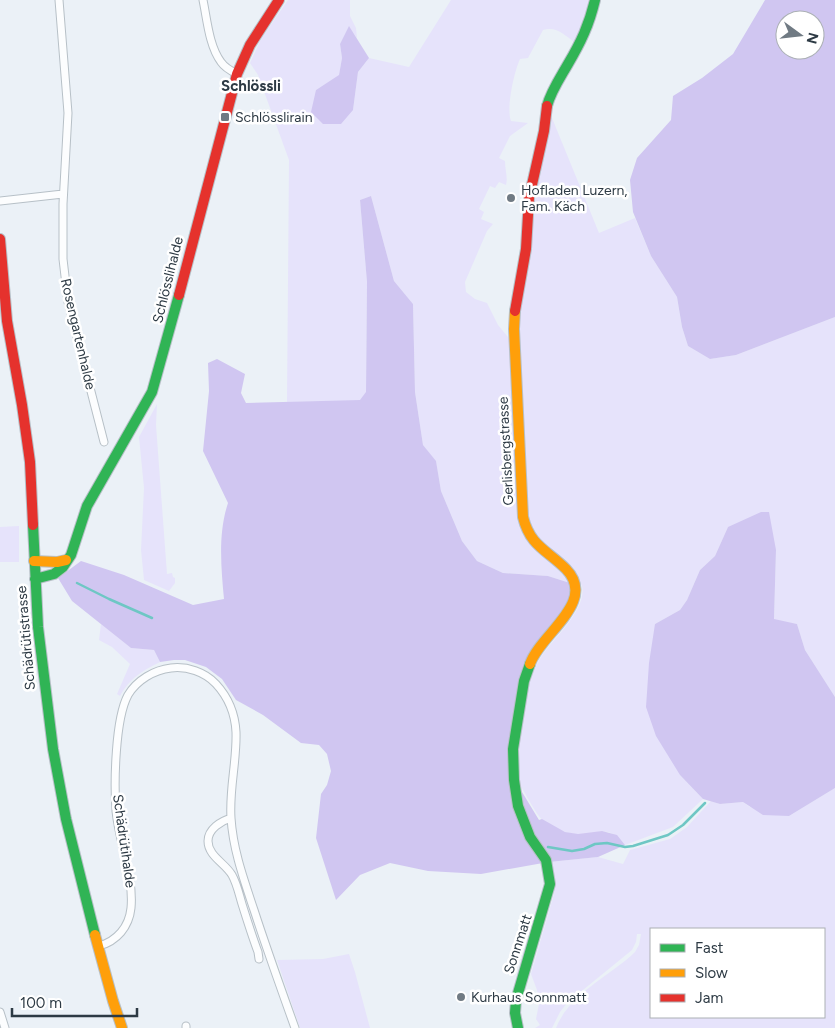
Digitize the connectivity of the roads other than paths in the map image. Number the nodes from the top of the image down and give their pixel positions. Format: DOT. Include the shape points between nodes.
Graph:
graph roads {
  1 [pos="59,0"];
  2 [pos="203,0"];
  3 [pos="279,0"];
  4 [pos="595,0"];
  5 [pos="237,74"];
  6 [pos="63,194"];
  7 [pos="0,201"];
  8 [pos="0,239"];
  9 [pos="104,442"];
  10 [pos="66,560"];
  11 [pos="34,561"];
  12 [pos="35,579"];
  13 [pos="231,818"];
  14 [pos="549,869"];
  15 [pos="99,946"];
  16 [pos="258,959"];
  17 [pos="0,1012"];
  18 [pos="4,1028"];
  19 [pos="122,1028"];
  20 [pos="295,1028"];
  21 [pos="518,1028"];
  1 -- 6 [label="street, Rosengartenhalde" via="68,113"];
  2 -- 5 [label="street" via="220,61"];
  3 -- 5 [label="main road, Schlösslihalde" via="244,55"];
  4 -- 14 [label="main road, Gerlisbergstrasse" via="586,30 547,104 532,180 526,249 515,306 523,517 527,531 537,544 572,575 577,584 574,602 531,660 524,681 513,749 518,806 530,837"];
  5 -- 10 [label="main road, Schlösslihalde" via="156,379 138,420 87,506 74,549"];
  6 -- 7 [label="street"];
  6 -- 9 [label="street, Rosengartenhalde" via="62,251 68,302"];
  8 -- 11 [label="main road, Schädrütistrasse" via="7,321 30,462"];
  10 -- 11 [label="main road"];
  10 -- 12 [label="main road, Schlösslihalde" via="54,574"];
  11 -- 12 [label="main road, Schädrütistrasse"];
  12 -- 15 [label="main road, Schädrütistrasse" via="46,704 61,796"];
  13 -- 15 [label="street, Schädrütihalde" via="236,750 233,714 228,700 205,674 191,669 162,669 147,676 128,695 122,709 116,757 116,811 131,887 131,909 120,934"];
  13 -- 16 [label="street" via="214,828 208,843 235,882"];
  13 -- 20 [label="street, Schädrütihalde" via="244,879"];
  14 -- 21 [label="main road, Sonnmatt" via="548,895 516,1000"];
  15 -- 19 [label="main road, Schädrütistrasse"];
  17 -- 18 [label="street"];
}
